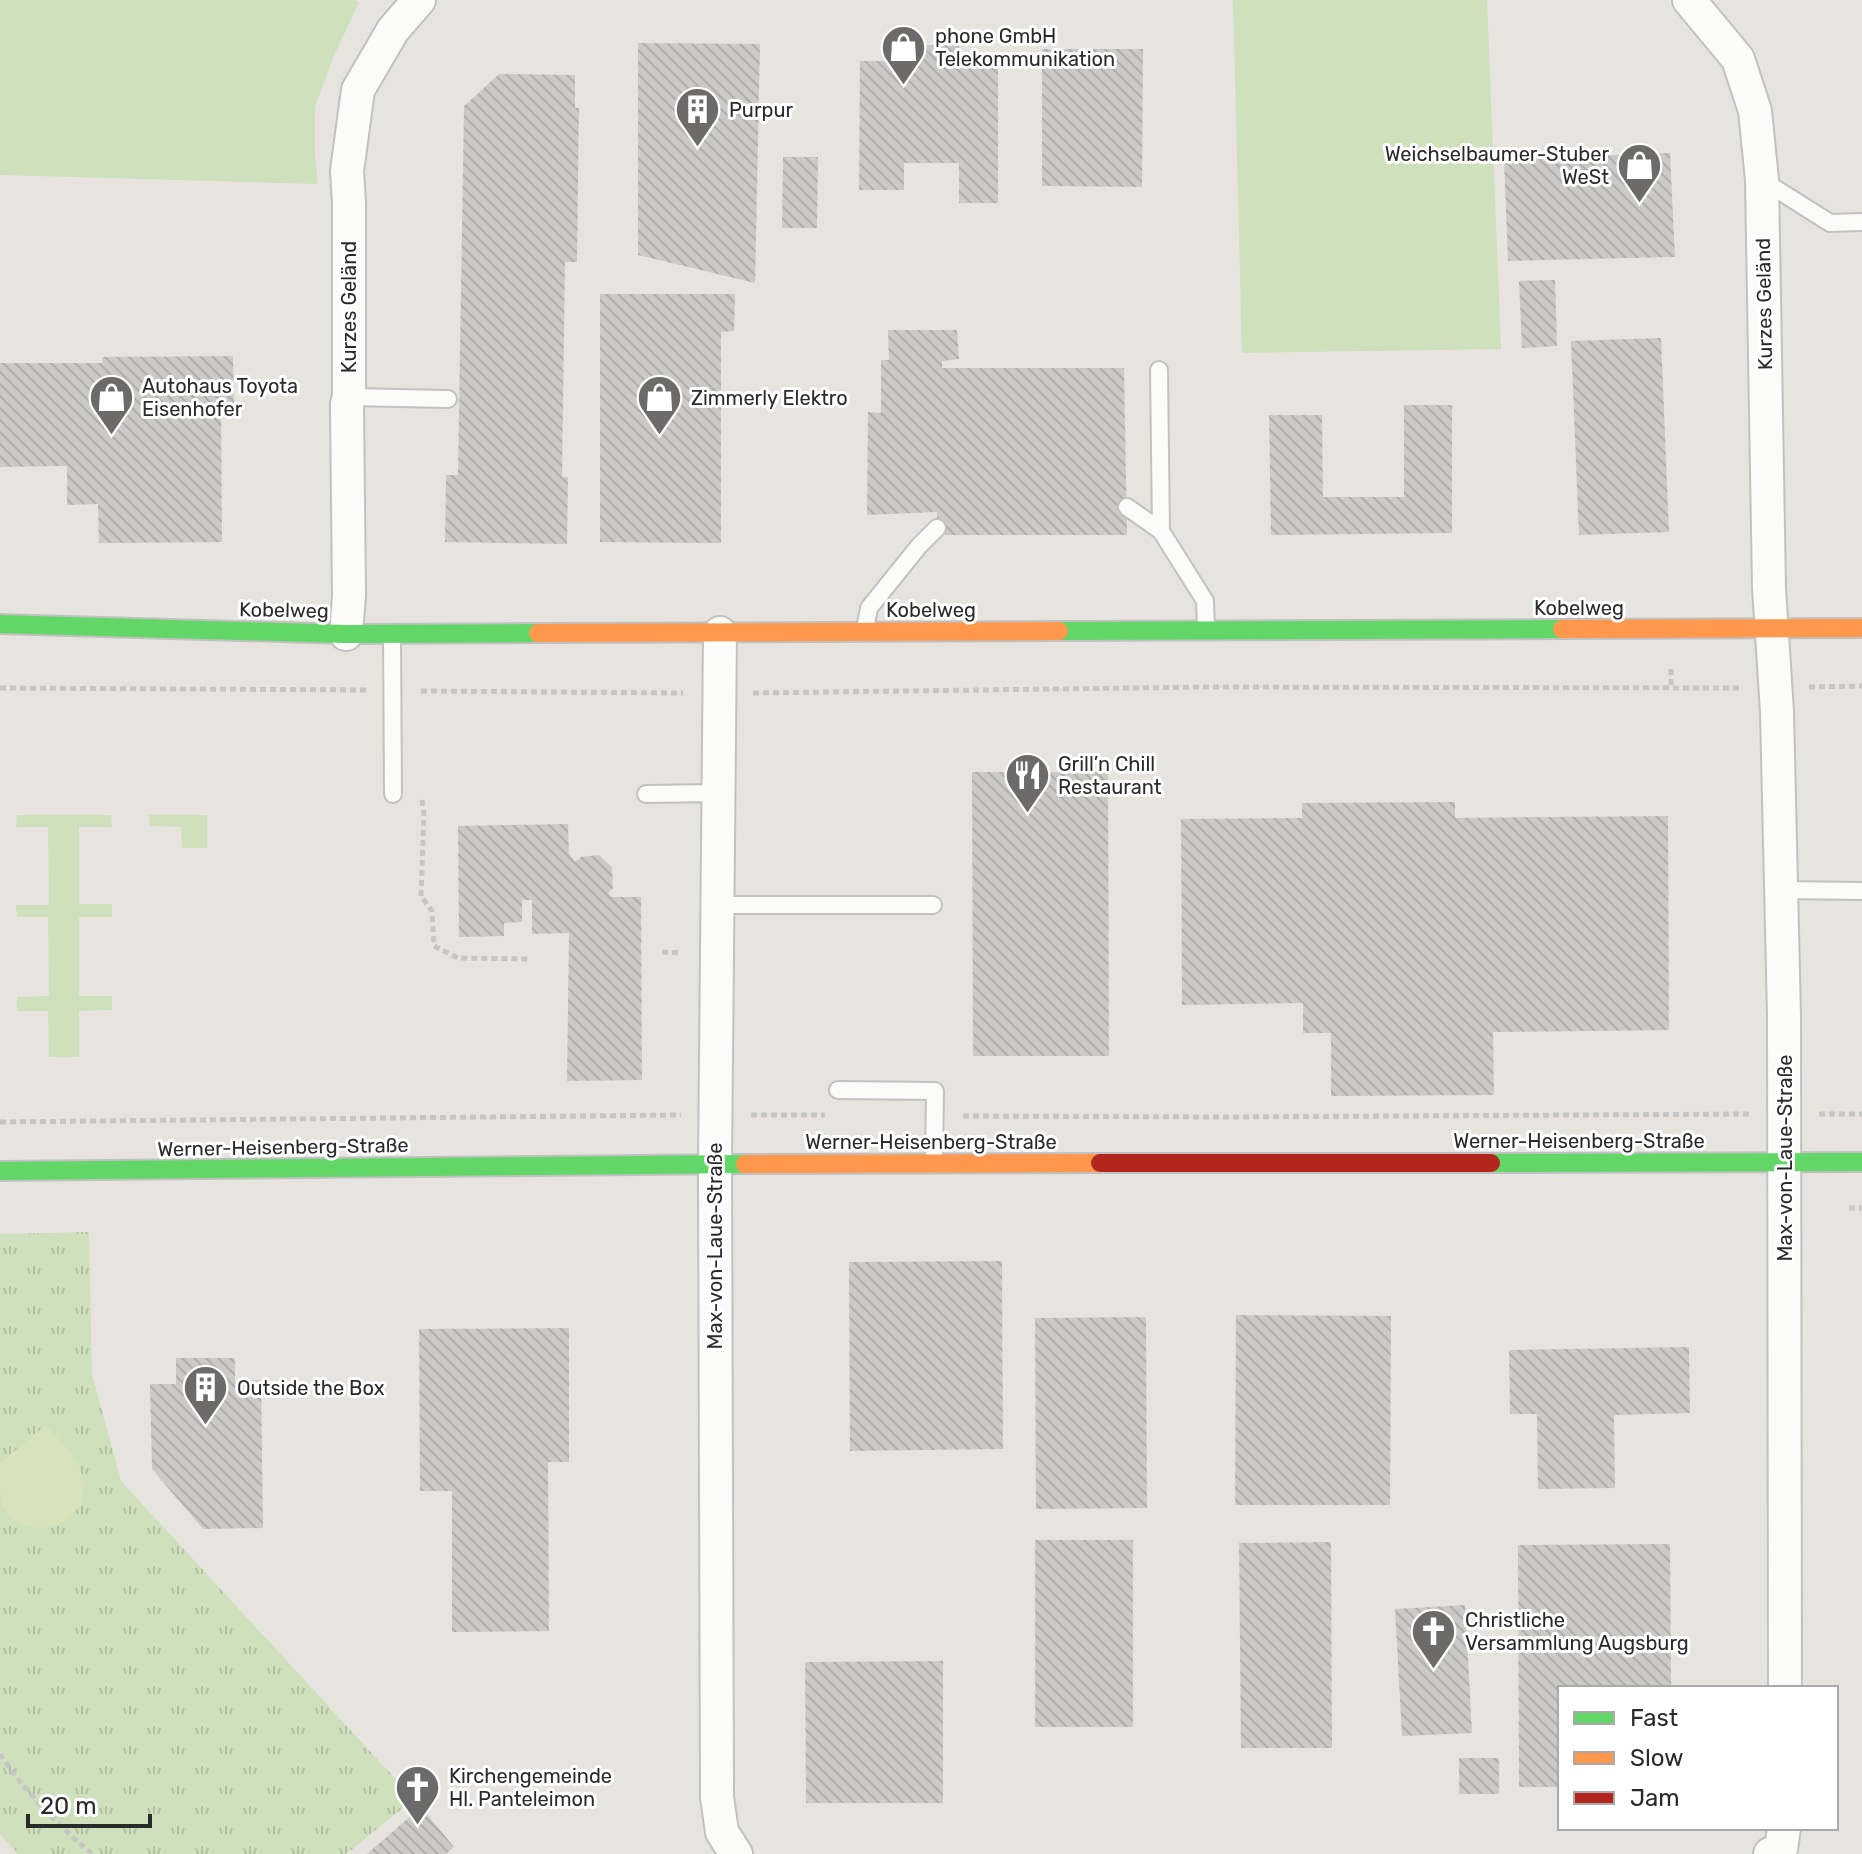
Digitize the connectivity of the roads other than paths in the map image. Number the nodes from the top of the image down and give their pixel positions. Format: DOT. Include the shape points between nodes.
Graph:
graph roads {
  1 [pos="419,0"];
  2 [pos="1689,0"];
  3 [pos="1762,180"];
  4 [pos="1862,222"];
  5 [pos="1159,370"];
  6 [pos="349,397"];
  7 [pos="448,399"];
  8 [pos="1127,507"];
  9 [pos="937,528"];
  10 [pos="1161,531"];
  11 [pos="0,624"];
  12 [pos="1862,628"];
  13 [pos="1770,629"];
  14 [pos="1207,630"];
  15 [pos="865,632"];
  16 [pos="392,633"];
  17 [pos="720,633"];
  18 [pos="346,634"];
  19 [pos="718,793"];
  20 [pos="393,794"];
  21 [pos="646,794"];
  22 [pos="1782,890"];
  23 [pos="1862,891"];
  24 [pos="717,905"];
  25 [pos="933,905"];
  26 [pos="838,1090"];
  27 [pos="1785,1162"];
  28 [pos="1862,1162"];
  29 [pos="715,1164"];
  30 [pos="934,1164"];
  31 [pos="0,1171"];
  32 [pos="1785,1686"];
  33 [pos="1784,1830"];
  34 [pos="736,1854"];
  35 [pos="1770,1854"];
  1 -- 6 [label="street, Kurzes Geländ" via="393,30 358,90 347,171"];
  2 -- 3 [label="street, Kurzes Geländ" via="1738,59 1755,111"];
  3 -- 4 [label="lane" via="1830,223"];
  3 -- 13 [label="street, Kurzes Geländ"];
  5 -- 10 [label="lane"];
  6 -- 7 [label="lane"];
  6 -- 18 [label="street, Kurzes Geländ"];
  8 -- 10 [label="lane"];
  9 -- 15 [label="lane" via="869,608"];
  10 -- 14 [label="lane" via="1205,601"];
  11 -- 18 [label="main road, Kobelweg"];
  12 -- 13 [label="main road, Kobelweg"];
  13 -- 14 [label="main road, Kobelweg"];
  13 -- 22 [label="street, Max-von-Laue-Straße"];
  14 -- 15 [label="main road, Kobelweg"];
  15 -- 17 [label="main road, Kobelweg"];
  16 -- 17 [label="main road, Kobelweg"];
  16 -- 18 [label="main road, Kobelweg"];
  16 -- 20 [label="lane"];
  17 -- 19 [label="street, Max-von-Laue-Straße"];
  19 -- 21 [label="lane"];
  19 -- 24 [label="street, Max-von-Laue-Straße"];
  22 -- 23 [label="lane"];
  22 -- 27 [label="street, Max-von-Laue-Straße"];
  24 -- 25 [label="lane"];
  24 -- 29 [label="street, Max-von-Laue-Straße"];
  26 -- 30 [label="lane" via="935,1091"];
  27 -- 28 [label="main road, Werner-Heisenberg-Straße"];
  27 -- 30 [label="main road, Werner-Heisenberg-Straße"];
  27 -- 32 [label="street, Max-von-Laue-Straße"];
  29 -- 30 [label="main road, Werner-Heisenberg-Straße"];
  29 -- 31 [label="main road, Werner-Heisenberg-Straße"];
  29 -- 34 [label="street, Max-von-Laue-Straße" via="717,1797 722,1832"];
  33 -- 35 [label="street" via="1781,1849"];
}
